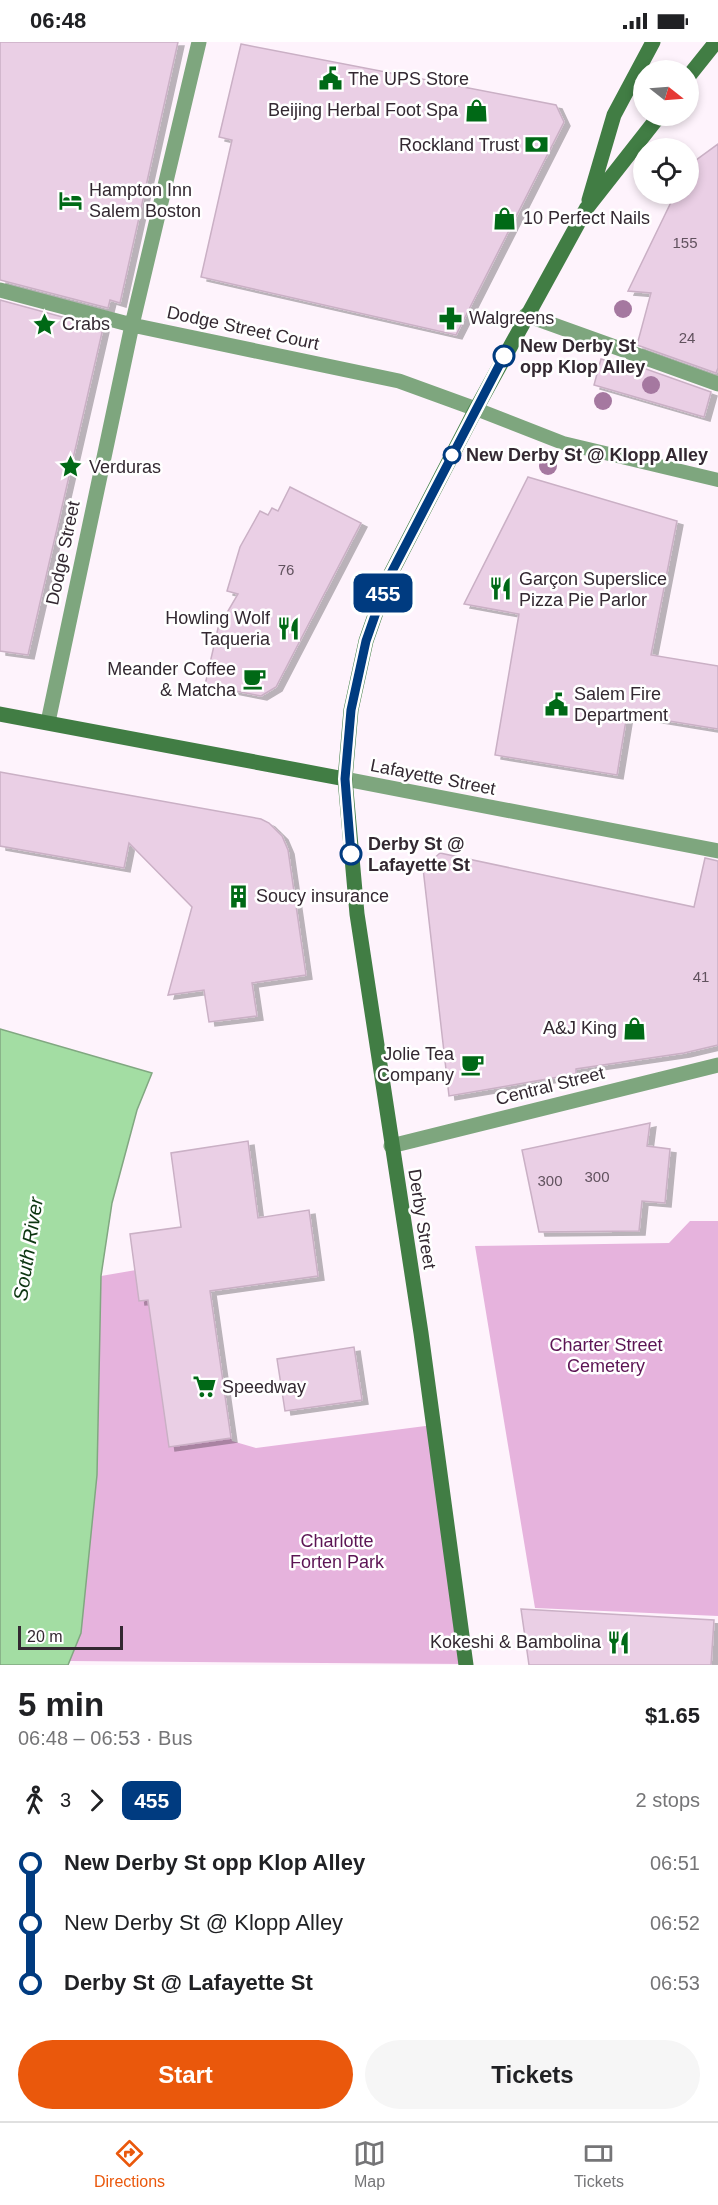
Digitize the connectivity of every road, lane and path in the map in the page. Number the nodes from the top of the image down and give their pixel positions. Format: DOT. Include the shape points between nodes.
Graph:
graph roads {
  1 [pos="199,42"];
  2 [pos="653,42"];
  3 [pos="716,42"];
  4 [pos="699,63"];
  5 [pos="651,126"];
  6 [pos="586,209"];
  7 [pos="0,290"];
  8 [pos="526,315"];
  9 [pos="132,325"];
  10 [pos="718,384"];
  11 [pos="476,409"];
  12 [pos="718,480"];
  13 [pos="0,714"];
  14 [pos="48,722"];
  15 [pos="345,779"];
  16 [pos="718,851"];
  17 [pos="718,1065"];
  18 [pos="391,1146"];
  19 [pos="466,1665"];
  1 -- 9 [label="street, Dodge Street"];
  2 -- 6 [label="main road" via="614,115"];
  3 -- 4 [label="main road"];
  5 -- 6 [label="main road"];
  6 -- 8 [label="main road, Derby Street"];
  7 -- 9 [label="street, Dodge Street Court"];
  8 -- 10 [label="street"];
  8 -- 11 [label="main road, Derby Street"];
  9 -- 11 [label="street, Dodge Street Court" via="399,381"];
  9 -- 14 [label="street, Dodge Street"];
  11 -- 12 [label="lane" via="563,443"];
  11 -- 15 [label="main road, Derby Street" via="387,581 366,641 351,710"];
  13 -- 14 [label="main road, Lafayette Street"];
  14 -- 15 [label="main road, Lafayette Street"];
  15 -- 16 [label="street, Lafayette Street"];
  15 -- 18 [label="main road, Derby Street" via="357,914"];
  17 -- 18 [label="street, Central Street"];
  18 -- 19 [label="main road, Derby Street"];
}
